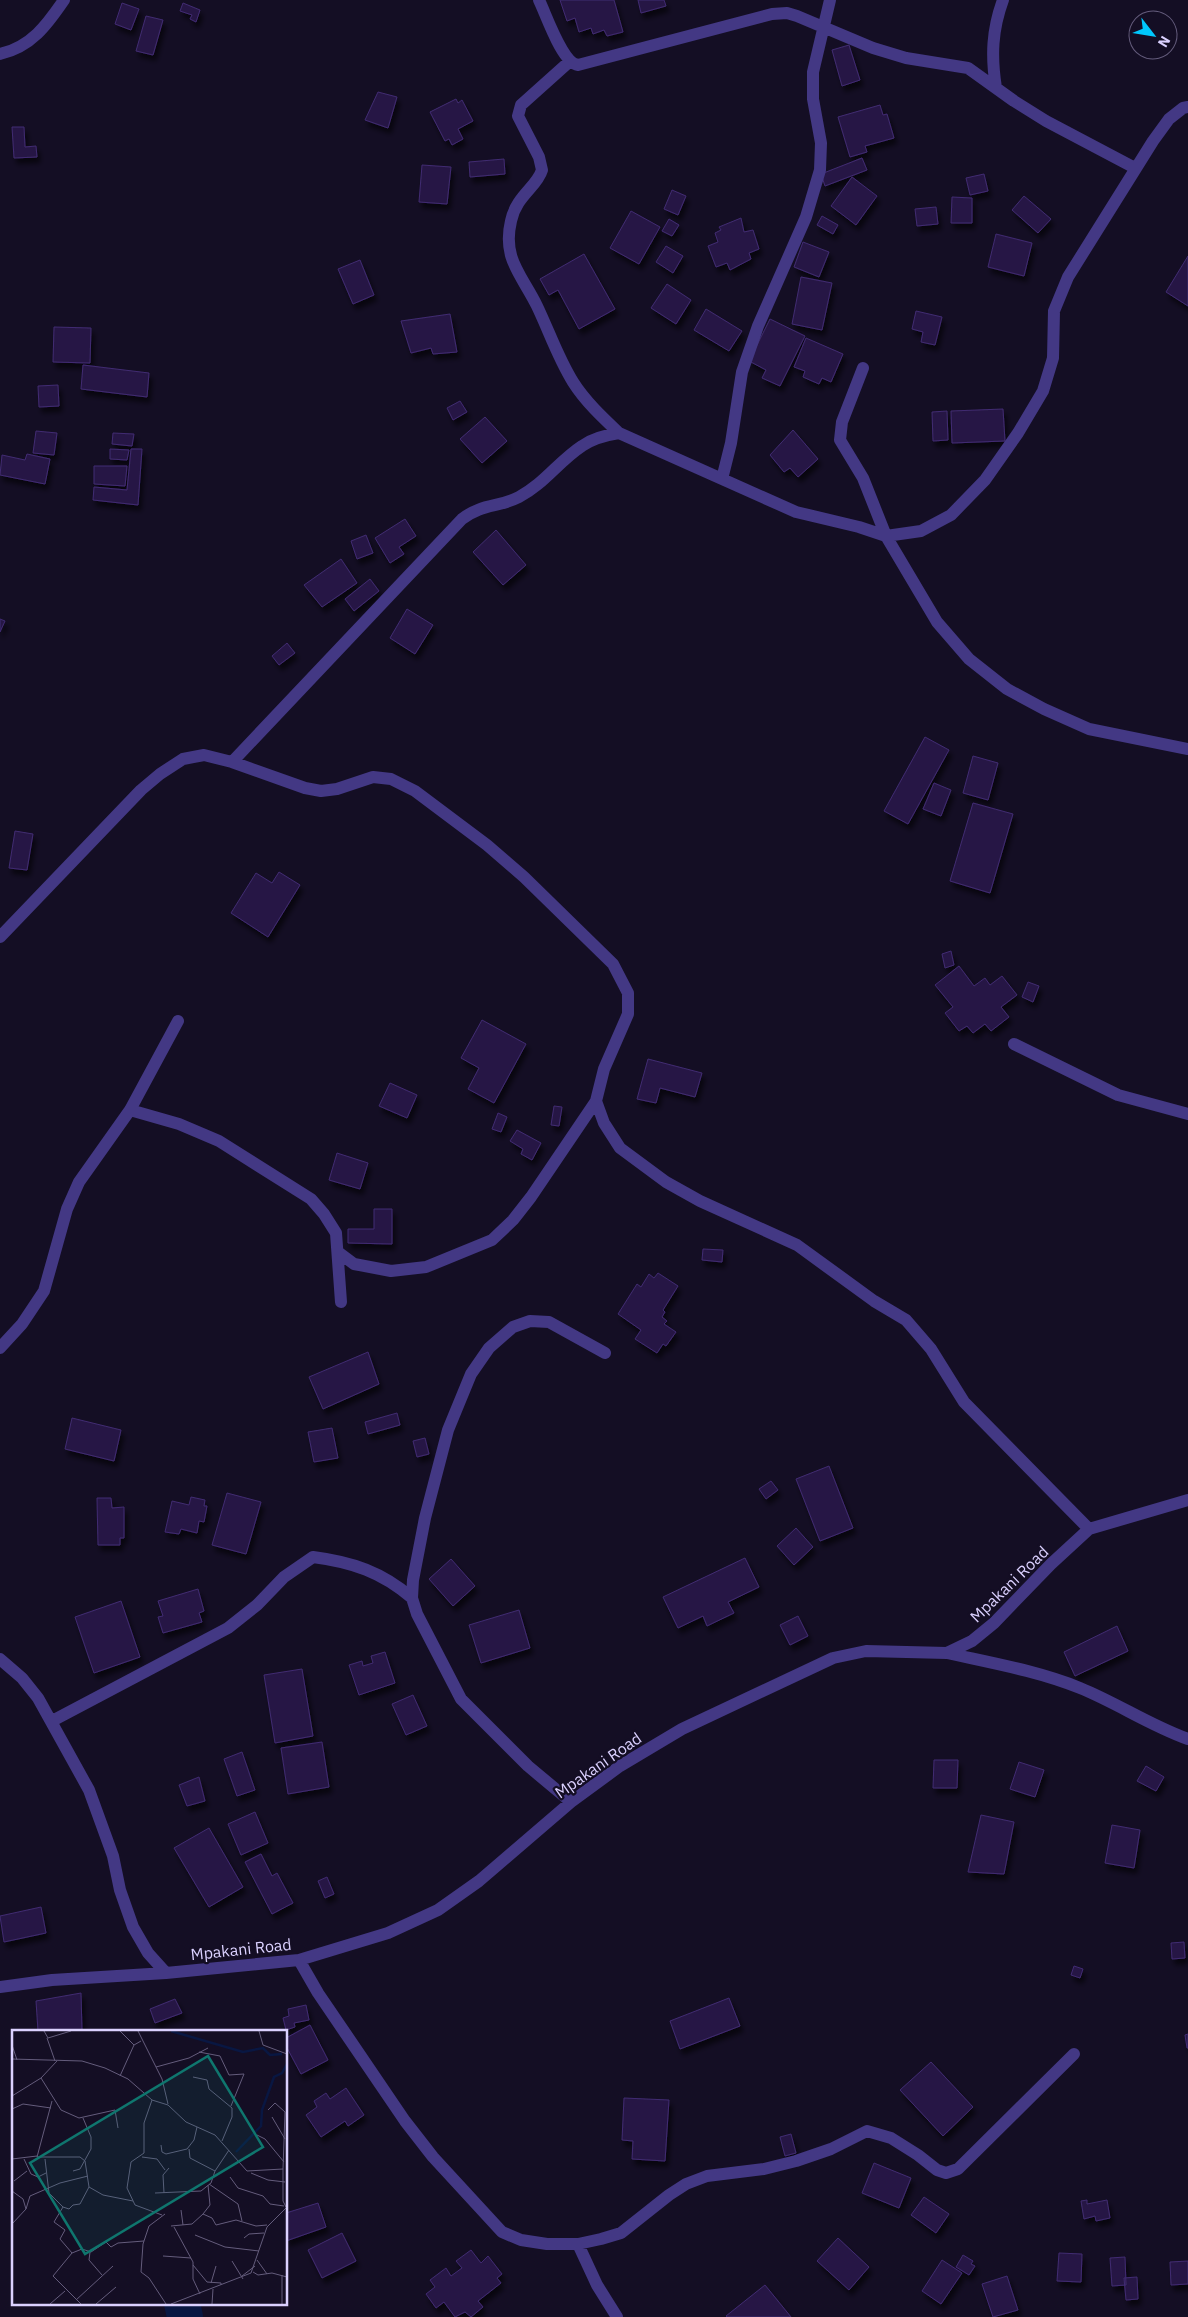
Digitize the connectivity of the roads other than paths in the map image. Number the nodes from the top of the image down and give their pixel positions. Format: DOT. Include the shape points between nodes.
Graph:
graph roads {
  1 [pos="64,0"];
  2 [pos="539,0"];
  3 [pos="830,0"];
  4 [pos="1003,0"];
  5 [pos="822,27"];
  6 [pos="0,54"];
  7 [pos="569,62"];
  8 [pos="996,88"];
  9 [pos="1188,106"];
  10 [pos="1135,168"];
  11 [pos="863,368"];
  12 [pos="619,433"];
  13 [pos="722,479"];
  14 [pos="886,536"];
  15 [pos="1188,749"];
  16 [pos="232,762"];
  17 [pos="0,937"];
  18 [pos="178,1022"];
  19 [pos="1014,1044"];
  20 [pos="596,1101"];
  21 [pos="130,1110"];
  22 [pos="1188,1114"];
  23 [pos="338,1252"];
  24 [pos="341,1302"];
  25 [pos="0,1348"];
  26 [pos="606,1353"];
  27 [pos="1188,1500"];
  28 [pos="1089,1529"];
  29 [pos="412,1598"];
  30 [pos="947,1653"];
  31 [pos="0,1659"];
  32 [pos="52,1721"];
  33 [pos="1188,1739"];
  34 [pos="571,1802"];
  35 [pos="299,1960"];
  36 [pos="166,1973"];
  37 [pos="0,1986"];
  38 [pos="1074,2054"];
  39 [pos="578,2244"];
  40 [pos="617,2317"];
  1 -- 6 [label="street" via="39,34 21,48"];
  2 -- 7 [label="street"];
  3 -- 5 [label="street"];
  4 -- 8 [label="street" via="993,34 992,62"];
  5 -- 7 [label="street" via="797,16 772,14 578,65"];
  5 -- 8 [label="street" via="906,58 968,68"];
  5 -- 13 [label="street" via="813,72 813,99 821,143 820,170 806,217 758,326 742,372"];
  7 -- 12 [label="street" via="518,110 542,170 515,207 509,244 513,264 536,304 573,383 596,412"];
  8 -- 10 [label="street" via="1046,121"];
  9 -- 10 [label="street" via="1169,119"];
  10 -- 14 [label="street" via="1068,277 1054,312 1053,358 1042,391 1018,433 985,480 951,515 921,531"];
  11 -- 14 [label="street" via="842,422 840,440 862,478"];
  12 -- 13 [label="street"];
  12 -- 16 [label="street" via="582,445 540,484 518,498 482,507 462,519"];
  13 -- 14 [label="street" via="796,512"];
  14 -- 15 [label="street" via="936,622 970,659 1006,689 1089,729"];
  16 -- 17 [label="street" via="204,755 183,759 160,774"];
  16 -- 20 [label="street" via="321,791 373,777 391,779 415,791 524,876 613,964 628,993 628,1014 604,1069"];
  18 -- 21 [label="street"];
  19 -- 22 [label="street" via="1118,1095"];
  20 -- 23 [label="street" via="531,1197 492,1240 426,1267 391,1271 354,1264"];
  20 -- 28 [label="street" via="604,1123 620,1148 666,1182 732,1217 797,1245 906,1320 931,1349 964,1402"];
  21 -- 23 [label="street" via="179,1124 219,1141 311,1199 336,1233"];
  21 -- 25 [label="street" via="79,1182 67,1209 44,1291 22,1324"];
  23 -- 24 [label="street"];
  26 -- 29 [label="street" via="549,1322 530,1320 513,1327 489,1348 471,1374 448,1430 417,1554"];
  27 -- 28 [label="street, Mpakani Road"];
  28 -- 30 [label="street, Mpakani Road" via="994,1623 972,1641"];
  29 -- 32 [label="street" via="393,1581 366,1569 313,1556 284,1577 258,1605 228,1628"];
  29 -- 34 [label="street" via="423,1628 461,1699 528,1766"];
  30 -- 33 [label="street" via="1052,1677"];
  30 -- 34 [label="street, Mpakani Road" via="866,1651 833,1658 682,1728 620,1766"];
  31 -- 32 [label="street" via="22,1678"];
  32 -- 36 [label="street" via="89,1790 113,1856 133,1927"];
  34 -- 35 [label="street, Mpakani Road" via="480,1881 438,1910 388,1933"];
  35 -- 36 [label="street, Mpakani Road"];
  35 -- 39 [label="street" via="405,2121 481,2212 502,2232 521,2240"];
  36 -- 37 [label="street, Mpakani Road"];
  38 -- 39 [label="street" via="958,2170 946,2173 937,2170 890,2138 867,2132 831,2150 796,2161 700,2178 669,2195 621,2233"];
  39 -- 40 [label="street"];
}
